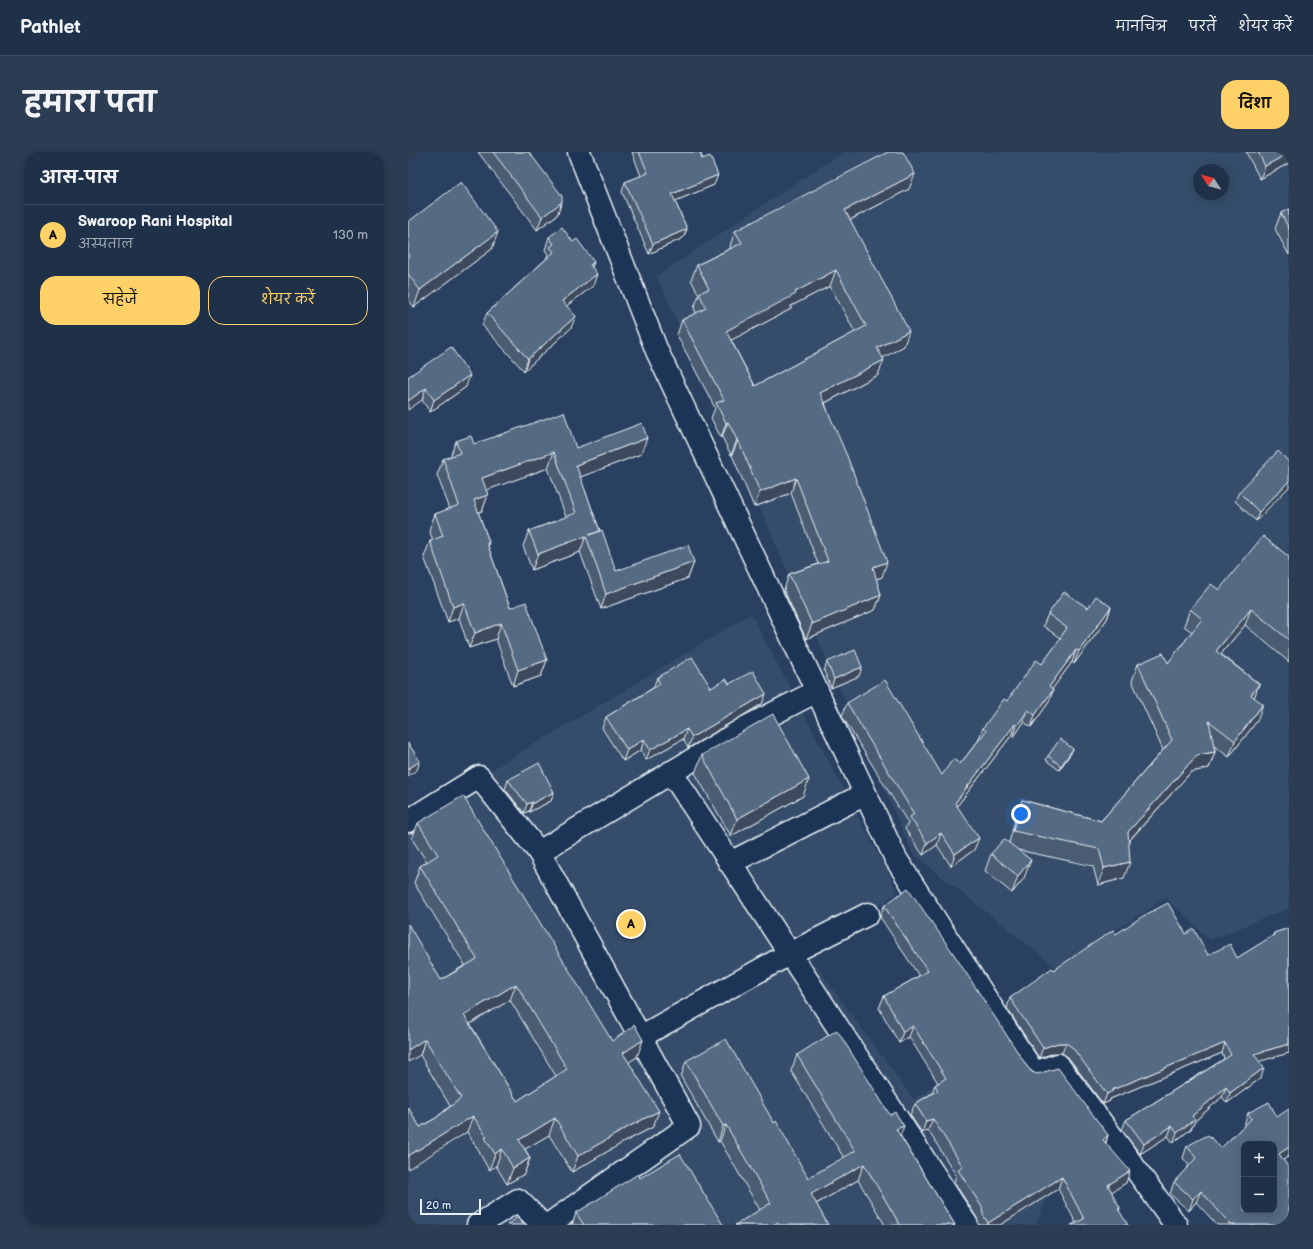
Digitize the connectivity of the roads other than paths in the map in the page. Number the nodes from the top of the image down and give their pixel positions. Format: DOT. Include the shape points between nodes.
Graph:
graph roads {
  1 [pos="579,152"];
  2 [pos="817,691"];
  3 [pos="671,772"];
  4 [pos="865,794"];
  5 [pos="408,821"];
  6 [pos="539,852"];
  7 [pos="730,863"];
  8 [pos="868,914"];
  9 [pos="789,954"];
  10 [pos="640,1037"];
  11 [pos="478,1225"];
  12 [pos="543,1225"];
  13 [pos="548,1225"];
  14 [pos="967,1225"];
  15 [pos="1176,1225"];
  1 -- 2 [label="street" via="658,351"];
  2 -- 3 [label="street" via="746,727"];
  2 -- 4 [label="street"];
  3 -- 6 [label="street"];
  3 -- 7 [label="street"];
  4 -- 7 [label="street"];
  4 -- 15 [label="street" via="896,859 1034,1073 1058,1065"];
  5 -- 6 [label="street" via="479,776"];
  6 -- 10 [label="street"];
  7 -- 9 [label="street"];
  8 -- 9 [label="street"];
  9 -- 10 [label="street"];
  9 -- 14 [label="street"];
  10 -- 13 [label="street" via="689,1126"];
  11 -- 12 [label="street" via="518,1200"];
}
